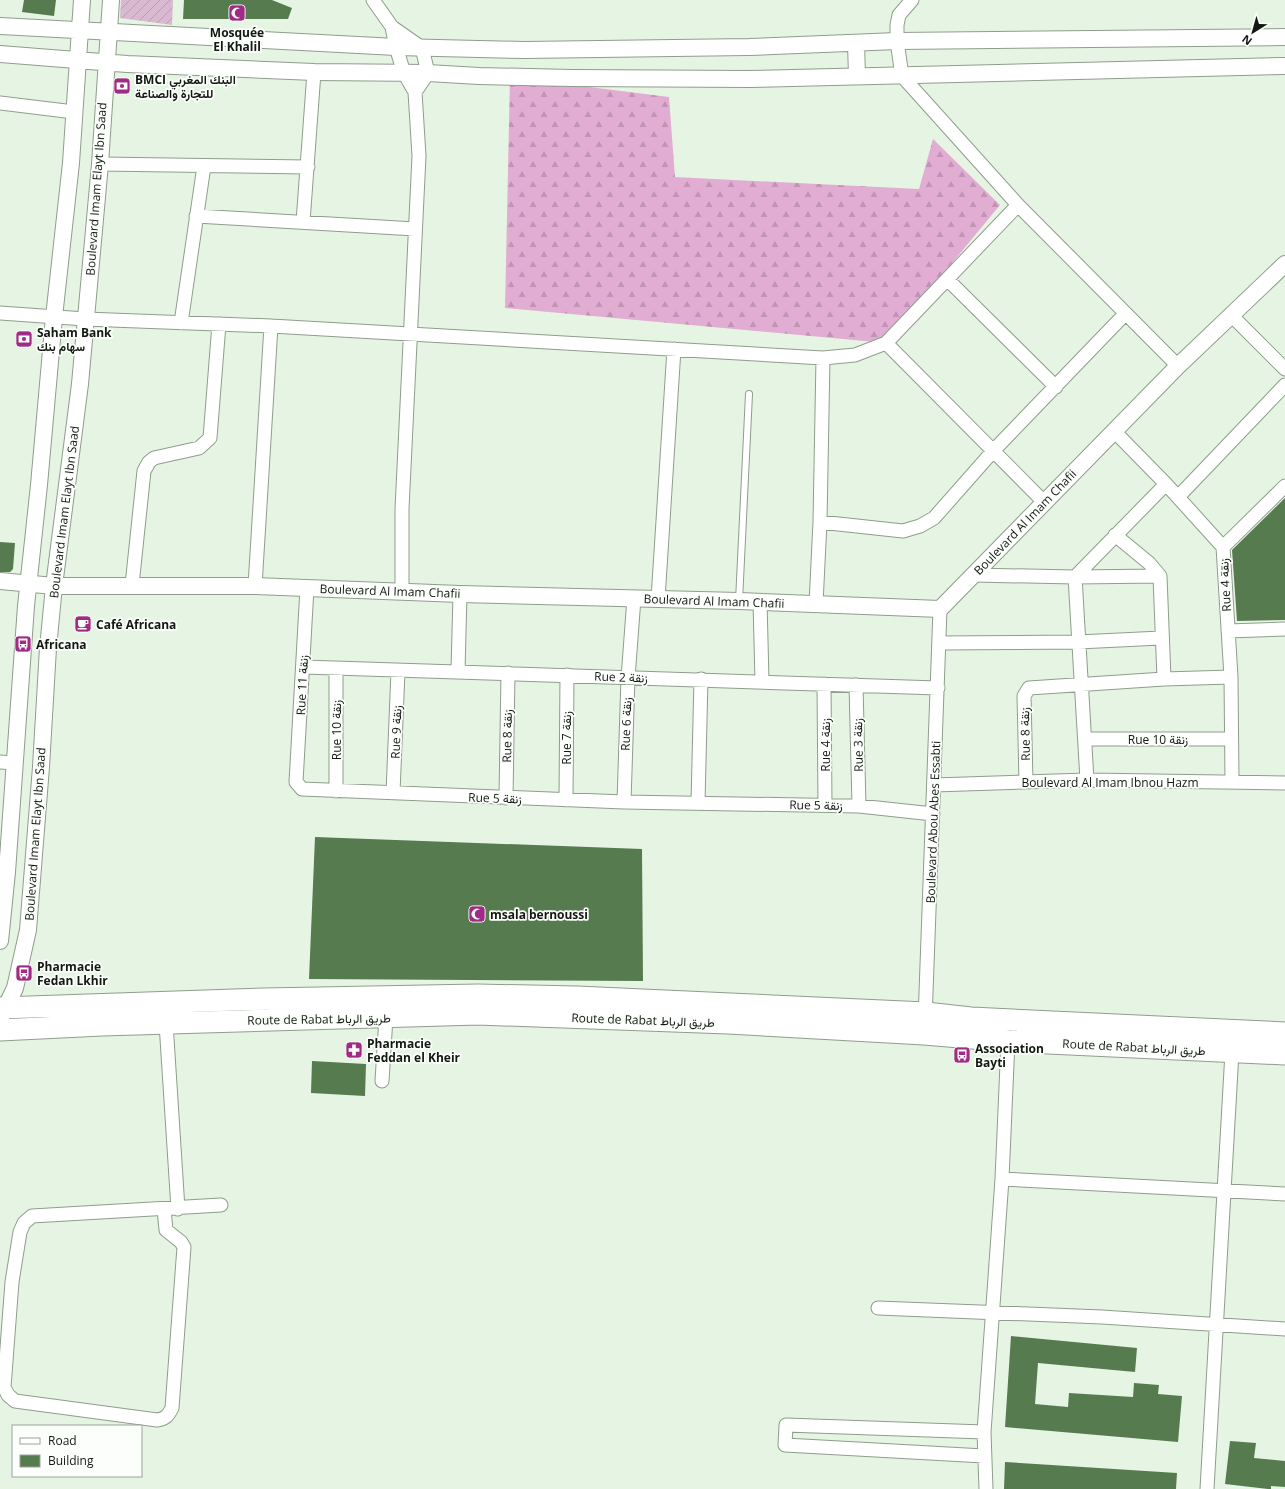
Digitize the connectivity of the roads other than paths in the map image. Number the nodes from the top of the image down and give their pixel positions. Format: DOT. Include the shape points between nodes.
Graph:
graph roads {
  1 [pos="82,0"];
  2 [pos="111,0"];
  3 [pos="373,0"];
  4 [pos="912,0"];
  5 [pos="0,26"];
  6 [pos="392,27"];
  7 [pos="80,30"];
  8 [pos="107,33"];
  9 [pos="1285,38"];
  10 [pos="897,41"];
  11 [pos="856,43"];
  12 [pos="396,47"];
  13 [pos="422,48"];
  14 [pos="0,54"];
  15 [pos="77,60"];
  16 [pos="106,62"];
  17 [pos="1285,66"];
  18 [pos="314,72"];
  19 [pos="404,73"];
  20 [pos="428,73"];
  21 [pos="857,76"];
  22 [pos="902,76"];
  23 [pos="415,92"];
  24 [pos="0,103"];
  25 [pos="74,112"];
  26 [pos="100,164"];
  27 [pos="204,166"];
  28 [pos="308,167"];
  29 [pos="1018,205"];
  30 [pos="196,216"];
  31 [pos="303,222"];
  32 [pos="415,229"];
  33 [pos="1285,264"];
  34 [pos="948,280"];
  35 [pos="0,312"];
  36 [pos="1125,314"];
  37 [pos="1232,316"];
  38 [pos="54,317"];
  39 [pos="85,319"];
  40 [pos="181,323"];
  41 [pos="219,324"];
  42 [pos="271,326"];
  43 [pos="410,334"];
  44 [pos="886,343"];
  45 [pos="674,349"];
  46 [pos="823,358"];
  47 [pos="1178,366"];
  48 [pos="1285,369"];
  49 [pos="1285,385"];
  50 [pos="1056,386"];
  51 [pos="749,394"];
  52 [pos="1114,431"];
  53 [pos="994,450"];
  54 [pos="1166,484"];
  55 [pos="1285,486"];
  56 [pos="1178,497"];
  57 [pos="1044,502"];
  58 [pos="820,522"];
  59 [pos="1115,535"];
  60 [pos="1223,547"];
  61 [pos="973,576"];
  62 [pos="1160,576"];
  63 [pos="1075,577"];
  64 [pos="0,581"];
  65 [pos="28,584"];
  66 [pos="132,585"];
  67 [pos="54,586"];
  68 [pos="256,586"];
  69 [pos="307,588"];
  70 [pos="402,592"];
  71 [pos="460,594"];
  72 [pos="634,598"];
  73 [pos="658,599"];
  74 [pos="740,600"];
  75 [pos="760,601"];
  76 [pos="816,604"];
  77 [pos="940,609"];
  78 [pos="1285,629"];
  79 [pos="1228,631"];
  80 [pos="1161,638"];
  81 [pos="1078,642"];
  82 [pos="939,643"];
  83 [pos="304,667"];
  84 [pos="336,669"];
  85 [pos="398,671"];
  86 [pos="458,671"];
  87 [pos="508,673"];
  88 [pos="567,675"];
  89 [pos="1231,677"];
  90 [pos="628,678"];
  91 [pos="701,679"];
  92 [pos="1164,679"];
  93 [pos="762,681"];
  94 [pos="824,684"];
  95 [pos="856,684"];
  96 [pos="1082,685"];
  97 [pos="938,688"];
  98 [pos="1085,739"];
  99 [pos="1231,739"];
  100 [pos="7,762"];
  101 [pos="1087,780"];
  102 [pos="296,782"];
  103 [pos="1026,782"];
  104 [pos="1232,782"];
  105 [pos="1285,783"];
  106 [pos="934,785"];
  107 [pos="336,791"];
  108 [pos="393,793"];
  109 [pos="506,798"];
  110 [pos="566,800"];
  111 [pos="624,802"];
  112 [pos="698,803"];
  113 [pos="825,805"];
  114 [pos="859,806"];
  115 [pos="933,814"];
  116 [pos="0,941"];
  117 [pos="2,1011"];
  118 [pos="926,1013"];
  119 [pos="386,1017"];
  120 [pos="166,1023"];
  121 [pos="0,1030"];
  122 [pos="1285,1032"];
  123 [pos="924,1034"];
  124 [pos="1008,1041"];
  125 [pos="1232,1052"];
  126 [pos="1285,1054"];
  127 [pos="382,1081"];
  128 [pos="1002,1179"];
  129 [pos="1225,1190"];
  130 [pos="1285,1194"];
  131 [pos="221,1205"];
  132 [pos="164,1209"];
  133 [pos="178,1209"];
  134 [pos="878,1308"];
  135 [pos="992,1312"];
  136 [pos="1217,1326"];
  137 [pos="1285,1330"];
  138 [pos="872,1428"];
  139 [pos="984,1432"];
  140 [pos="872,1450"];
  141 [pos="984,1456"];
  142 [pos="986,1489"];
  143 [pos="1207,1489"];
  1 -- 7 [label="street"];
  2 -- 8 [label="street, Boulevard Imam Elayt Ibn Saad"];
  3 -- 6 [label="street"];
  4 -- 10 [label="street" via="899,15"];
  5 -- 7 [label="street"];
  6 -- 12 [label="street"];
  6 -- 13 [label="street"];
  7 -- 8 [label="street"];
  7 -- 15 [label="street"];
  8 -- 12 [label="street"];
  8 -- 16 [label="street, Boulevard Imam Elayt Ibn Saad"];
  9 -- 10 [label="street"];
  10 -- 11 [label="street"];
  10 -- 22 [label="street"];
  11 -- 13 [label="street" via="586,50"];
  11 -- 21 [label="street"];
  12 -- 13 [label="street"];
  12 -- 19 [label="street"];
  13 -- 20 [label="street"];
  14 -- 15 [label="street"];
  15 -- 16 [label="street"];
  15 -- 25 [label="street"];
  16 -- 18 [label="street"];
  16 -- 26 [label="street, Boulevard Imam Elayt Ibn Saad"];
  17 -- 22 [label="street"];
  18 -- 19 [label="street"];
  18 -- 28 [label="street"];
  19 -- 20 [label="street"];
  19 -- 23 [label="street"];
  20 -- 21 [label="street" via="572,78 749,79"];
  20 -- 23 [label="street"];
  21 -- 22 [label="street"];
  22 -- 29 [label="street"];
  23 -- 32 [label="street" via="419,156"];
  24 -- 25 [label="street"];
  25 -- 38 [label="street"];
  26 -- 27 [label="street"];
  26 -- 39 [label="street, Boulevard Imam Elayt Ibn Saad"];
  27 -- 28 [label="street"];
  27 -- 30 [label="street"];
  28 -- 31 [label="street"];
  29 -- 34 [label="street"];
  29 -- 36 [label="street"];
  30 -- 31 [label="street"];
  30 -- 40 [label="street"];
  31 -- 32 [label="street"];
  32 -- 43 [label="street"];
  33 -- 37 [label="street, Boulevard Al Imam Chafii"];
  34 -- 44 [label="street"];
  34 -- 50 [label="street"];
  35 -- 38 [label="street"];
  36 -- 47 [label="street"];
  36 -- 50 [label="street"];
  37 -- 47 [label="street, Boulevard Al Imam Chafii"];
  37 -- 48 [label="street"];
  38 -- 39 [label="street"];
  38 -- 65 [label="street"];
  39 -- 40 [label="street"];
  39 -- 67 [label="street, Boulevard Imam Elayt Ibn Saad" via="68,488"];
  40 -- 41 [label="street"];
  41 -- 42 [label="street"];
  41 -- 66 [label="street" via="210,438 200,448 154,458 144,471"];
  42 -- 43 [label="street"];
  42 -- 68 [label="street"];
  43 -- 45 [label="street"];
  43 -- 70 [label="street" via="402,509"];
  44 -- 46 [label="street" via="855,355"];
  44 -- 53 [label="street"];
  45 -- 46 [label="street"];
  45 -- 73 [label="street"];
  46 -- 58 [label="street"];
  47 -- 52 [label="street, Boulevard Al Imam Chafii"];
  49 -- 56 [label="street"];
  50 -- 53 [label="street"];
  51 -- 74 [label="lane"];
  52 -- 54 [label="street, Rue 4 زنقة"];
  52 -- 57 [label="street, Boulevard Al Imam Chafii"];
  53 -- 57 [label="street"];
  53 -- 58 [label="street" via="934,518 920,526 903,531"];
  54 -- 56 [label="street, Rue 4 زنقة"];
  54 -- 59 [label="street"];
  55 -- 60 [label="street"];
  56 -- 60 [label="street, Rue 4 زنقة"];
  57 -- 61 [label="street, Boulevard Al Imam Chafii"];
  58 -- 76 [label="street"];
  59 -- 62 [label="street" via="1149,563"];
  59 -- 63 [label="street"];
  60 -- 79 [label="street, Rue 4 زنقة"];
  61 -- 63 [label="street"];
  61 -- 77 [label="street, Boulevard Al Imam Chafii"];
  62 -- 63 [label="street"];
  62 -- 80 [label="street"];
  63 -- 81 [label="street"];
  64 -- 65 [label="street, Boulevard Al Imam Chafii"];
  65 -- 67 [label="street, Boulevard Al Imam Chafii"];
  65 -- 100 [label="street"];
  66 -- 67 [label="street, Boulevard Al Imam Chafii"];
  66 -- 68 [label="street, Boulevard Al Imam Chafii"];
  67 -- 117 [label="street, Boulevard Imam Elayt Ibn Saad" via="28,930 15,988"];
  68 -- 69 [label="street, Boulevard Al Imam Chafii"];
  69 -- 70 [label="street, Boulevard Al Imam Chafii"];
  69 -- 83 [label="street, Rue 11 زنقة"];
  70 -- 71 [label="street, Boulevard Al Imam Chafii"];
  71 -- 72 [label="street, Boulevard Al Imam Chafii"];
  71 -- 86 [label="street"];
  72 -- 73 [label="street, Boulevard Al Imam Chafii"];
  72 -- 90 [label="street, Rue 6 زنقة"];
  73 -- 74 [label="street, Boulevard Al Imam Chafii"];
  74 -- 75 [label="street, Boulevard Al Imam Chafii"];
  75 -- 76 [label="street, Boulevard Al Imam Chafii"];
  75 -- 93 [label="street"];
  76 -- 77 [label="street, Boulevard Al Imam Chafii"];
  77 -- 82 [label="street, Boulevard Abou Abes Essabti"];
  78 -- 79 [label="street"];
  79 -- 89 [label="street, Rue 4 زنقة"];
  80 -- 81 [label="street"];
  80 -- 92 [label="street"];
  81 -- 82 [label="street"];
  81 -- 96 [label="street"];
  82 -- 97 [label="street, Boulevard Abou Abes Essabti"];
  83 -- 84 [label="street, Rue 2 زنقة"];
  83 -- 102 [label="street, Rue 11 زنقة"];
  84 -- 85 [label="street, Rue 2 زنقة"];
  84 -- 107 [label="street, Rue 10 زنقة"];
  85 -- 86 [label="street, Rue 2 زنقة"];
  85 -- 108 [label="street, Rue 9 زنقة"];
  86 -- 87 [label="street, Rue 2 زنقة"];
  87 -- 88 [label="street, Rue 2 زنقة"];
  87 -- 109 [label="street, Rue 8 زنقة"];
  88 -- 90 [label="street, Rue 2 زنقة"];
  88 -- 110 [label="street, Rue 7 زنقة"];
  89 -- 92 [label="street"];
  89 -- 99 [label="street, Rue 4 زنقة"];
  90 -- 91 [label="street, Rue 2 زنقة"];
  90 -- 111 [label="street, Rue 6 زنقة"];
  91 -- 93 [label="street, Rue 2 زنقة"];
  91 -- 112 [label="street"];
  92 -- 96 [label="street"];
  93 -- 94 [label="street, Rue 2 زنقة"];
  94 -- 95 [label="street, Rue 2 زنقة"];
  94 -- 113 [label="street, Rue 4 زنقة"];
  95 -- 97 [label="street, Rue 2 زنقة"];
  95 -- 114 [label="street, Rue 3 زنقة"];
  96 -- 98 [label="street"];
  96 -- 103 [label="street, Rue 8 زنقة" via="1029,688 1024,696"];
  97 -- 106 [label="street, Boulevard Abou Abes Essabti"];
  98 -- 99 [label="street, Rue 10 زنقة"];
  98 -- 101 [label="street"];
  99 -- 104 [label="street, Rue 4 زنقة"];
  100 -- 116 [label="street" via="7,872"];
  101 -- 103 [label="street, Boulevard Al Imam Ibnou Hazm"];
  101 -- 104 [label="street, Boulevard Al Imam Ibnou Hazm"];
  102 -- 107 [label="street, Rue 5 زنقة" via="302,789"];
  103 -- 106 [label="street, Boulevard Al Imam Ibnou Hazm"];
  104 -- 105 [label="street, Boulevard Al Imam Ibnou Hazm"];
  106 -- 115 [label="street, Boulevard Abou Abes Essabti"];
  107 -- 108 [label="street, Rue 5 زنقة"];
  108 -- 109 [label="street, Rue 5 زنقة"];
  109 -- 110 [label="street, Rue 5 زنقة"];
  110 -- 111 [label="street, Rue 5 زنقة"];
  111 -- 112 [label="street, Rue 5 زنقة"];
  112 -- 113 [label="street, Rue 5 زنقة"];
  113 -- 114 [label="street, Rue 5 زنقة"];
  114 -- 115 [label="street, Rue 5 زنقة"];
  115 -- 118 [label="street, Boulevard Abou Abes Essabti"];
  117 -- 118 [label="main road, Route de Rabat طريق الرباط" via="478,995"];
  118 -- 122 [label="main road, Route de Rabat طريق الرباط" via="971,1018"];
  118 -- 123 [label="street, Boulevard Abou Abes Essabti"];
  119 -- 120 [label="main road, Route de Rabat طريق الرباط"];
  119 -- 123 [label="main road, Route de Rabat طريق الرباط" via="478,1014 682,1021"];
  119 -- 127 [label="street"];
  120 -- 121 [label="main road, Route de Rabat طريق الرباط"];
  120 -- 133 [label="street"];
  123 -- 124 [label="main road, Route de Rabat طريق الرباط"];
  124 -- 125 [label="main road, Route de Rabat طريق الرباط"];
  124 -- 128 [label="street"];
  125 -- 126 [label="main road, Route de Rabat طريق الرباط"];
  125 -- 129 [label="street"];
  128 -- 129 [label="street"];
  128 -- 135 [label="street"];
  129 -- 130 [label="street"];
  129 -- 136 [label="street"];
  131 -- 133 [label="street"];
  132 -- 132 [label="street" via="32,1216 24,1223 20,1232 12,1282 4,1387 15,1401 157,1420 169,1415 172,1408 184,1247 166,1230"];
  132 -- 133 [label="street"];
  134 -- 135 [label="street"];
  135 -- 136 [label="street"];
  135 -- 139 [label="street"];
  136 -- 137 [label="street"];
  136 -- 143 [label="street"];
  138 -- 139 [label="street"];
  138 -- 140 [label="street"];
  138 -- 140 [label="street" via="786,1425 786,1445"];
  139 -- 141 [label="street"];
  140 -- 141 [label="street"];
  141 -- 142 [label="street"];
}
